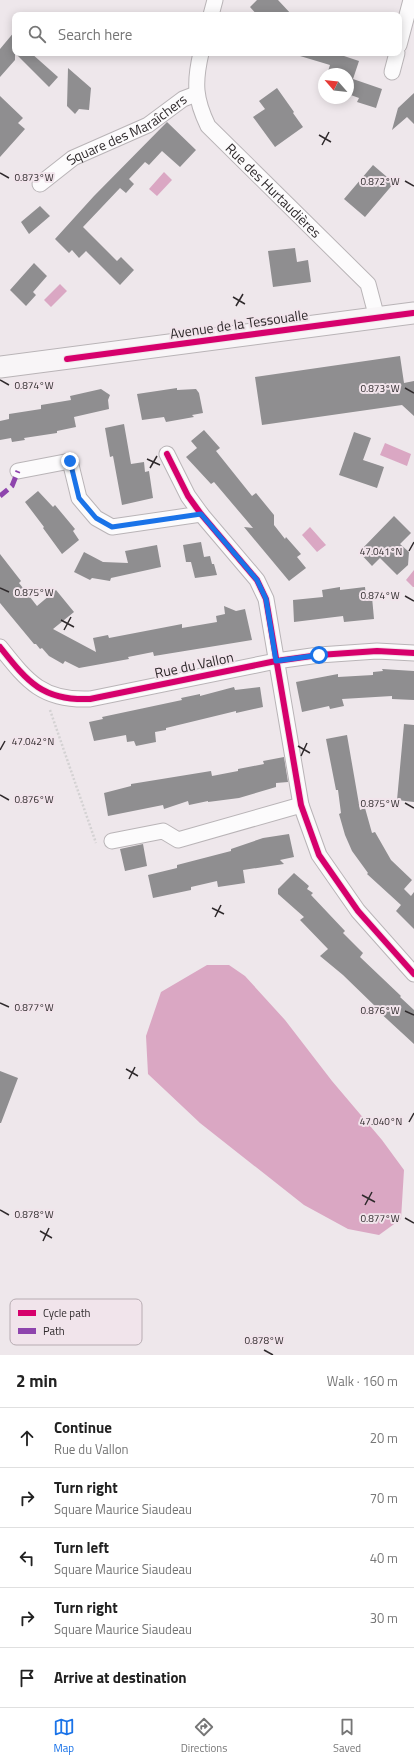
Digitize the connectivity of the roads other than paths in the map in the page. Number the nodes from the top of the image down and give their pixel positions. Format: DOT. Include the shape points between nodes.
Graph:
graph roads {
  1 [pos="215,0"];
  2 [pos="411,0"];
  3 [pos="212,12"];
  4 [pos="402,34"];
  5 [pos="200,56"];
  6 [pos="396,56"];
  7 [pos="392,72"];
  8 [pos="196,94"];
  9 [pos="40,184"];
  10 [pos="414,313"];
  11 [pos="378,318"];
  12 [pos="0,367"];
  13 [pos="167,454"];
  14 [pos="18,471"];
  15 [pos="201,514"];
  16 [pos="0,647"];
  17 [pos="414,653"];
  18 [pos="276,661"];
  19 [pos="301,805"];
  20 [pos="112,841"];
  21 [pos="413,972"];
  1 -- 3 [label="street"];
  2 -- 4 [label="street"];
  5 -- 8 [label="street, Rue des Hurtaudières"];
  6 -- 7 [label="street"];
  8 -- 9 [label="street, Square des Maraîchers" via="183,99 148,125 73,158"];
  8 -- 11 [label="street, Rue des Hurtaudières" via="199,109 208,126 368,284"];
  10 -- 11 [label="main road, Avenue de la Tessoualle"];
  11 -- 12 [label="main road, Avenue de la Tessoualle"];
  13 -- 15 [label="street" via="188,496"];
  14 -- 15 [label="street" via="70,461 79,498 96,518 112,527"];
  15 -- 18 [label="street" via="257,580 266,599"];
  16 -- 18 [label="street, Rue du Vallon" via="25,678 43,690 75,700"];
  17 -- 18 [label="street, Rue du Vallon" via="370,652"];
  18 -- 19 [label="street"];
  19 -- 20 [label="street" via="178,840 163,831"];
  19 -- 21 [label="street" via="319,855 358,911"];
}
